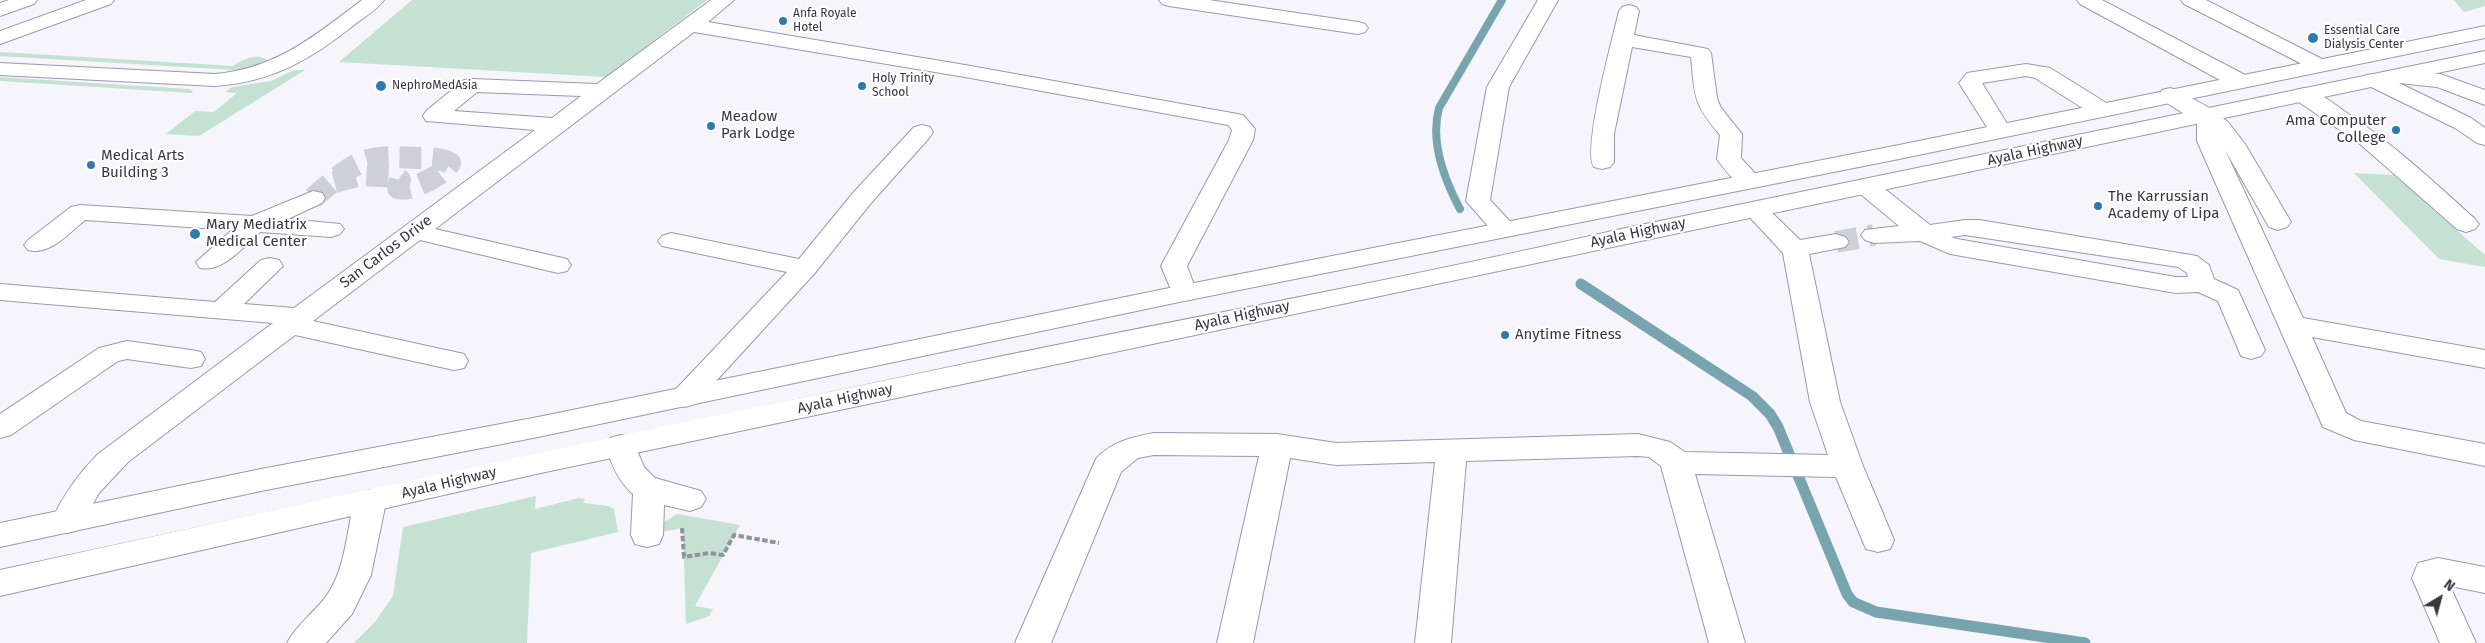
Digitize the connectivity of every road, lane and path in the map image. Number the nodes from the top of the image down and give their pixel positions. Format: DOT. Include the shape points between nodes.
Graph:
graph roads {
  1 [pos="27,0"];
  2 [pos="104,0"];
  3 [pos="374,0"];
  4 [pos="724,0"];
  5 [pos="1169,0"];
  6 [pos="1548,0"];
  7 [pos="2088,0"];
  8 [pos="2190,0"];
  9 [pos="0,10"];
  10 [pos="1629,11"];
  11 [pos="690,25"];
  12 [pos="1358,28"];
  13 [pos="2485,32"];
  14 [pos="0,38"];
  15 [pos="1624,39"];
  16 [pos="2485,57"];
  17 [pos="2320,65"];
  18 [pos="0,69"];
  19 [pos="2384,78"];
  20 [pos="2239,81"];
  21 [pos="604,91"];
  22 [pos="2170,95"];
  23 [pos="2304,95"];
  24 [pos="2485,98"];
  25 [pos="2100,109"];
  26 [pos="2203,114"];
  27 [pos="560,124"];
  28 [pos="2000,130"];
  29 [pos="922,132"];
  30 [pos="2485,138"];
  31 [pos="1602,162"];
  32 [pos="1750,181"];
  33 [pos="1868,187"];
  34 [pos="313,198"];
  35 [pos="1755,210"];
  36 [pos="2278,222"];
  37 [pos="2466,224"];
  38 [pos="253,225"];
  39 [pos="331,229"];
  40 [pos="1504,229"];
  41 [pos="413,231"];
  42 [pos="1924,233"];
  43 [pos="1874,235"];
  44 [pos="1470,236"];
  45 [pos="671,241"];
  46 [pos="1836,242"];
  47 [pos="37,245"];
  48 [pos="1794,250"];
  49 [pos="209,262"];
  50 [pos="558,265"];
  51 [pos="270,266"];
  52 [pos="1494,266"];
  53 [pos="805,268"];
  54 [pos="0,292"];
  55 [pos="1184,293"];
  56 [pos="221,311"];
  57 [pos="296,321"];
  58 [pos="2292,324"];
  59 [pos="2250,350"];
  60 [pos="191,359"];
  61 [pos="2485,359"];
  62 [pos="454,361"];
  63 [pos="685,397"];
  64 [pos="0,428"];
  65 [pos="1276,445"];
  66 [pos="621,446"];
  67 [pos="1451,452"];
  68 [pos="2485,456"];
  69 [pos="1676,463"];
  70 [pos="1848,466"];
  71 [pos="649,490"];
  72 [pos="690,499"];
  73 [pos="370,502"];
  74 [pos="67,521"];
  75 [pos="0,535"];
  76 [pos="647,535"];
  77 [pos="1878,540"];
  78 [pos="779,543"];
  79 [pos="684,557"];
  80 [pos="2485,580"];
  81 [pos="0,583"];
  82 [pos="305,643"];
  83 [pos="1033,643"];
  84 [pos="1234,643"];
  85 [pos="1433,643"];
  86 [pos="1727,643"];
  87 [pos="2458,643"];
  1 -- 9 [label="main road"];
  2 -- 14 [label="main road"];
  3 -- 18 [label="main road" via="295,58 240,78 215,80"];
  4 -- 11 [label="main road, San Carlos Drive"];
  5 -- 12 [label="main road"];
  6 -- 40 [label="main road" via="1498,87 1478,201"];
  7 -- 20 [label="main road"];
  8 -- 17 [label="main road"];
  10 -- 15 [label="main road"];
  11 -- 21 [label="main road, San Carlos Drive"];
  11 -- 55 [label="main road" via="975,72 1235,120 1244,129 1241,140 1174,266"];
  13 -- 17 [label="main road, Ayala Highway"];
  15 -- 31 [label="main road" via="1603,134"];
  15 -- 32 [label="main road" via="1701,53 1706,98 1711,110 1731,134 1729,159"];
  16 -- 19 [label="main road, Ayala Highway"];
  17 -- 20 [label="main road, Ayala Highway"];
  19 -- 23 [label="main road, Ayala Highway"];
  19 -- 24 [label="main road" via="2438,79"];
  19 -- 30 [label="main road"];
  20 -- 22 [label="main road, Ayala Highway"];
  21 -- 27 [label="main road, San Carlos Drive"];
  21 -- 27 [label="main road" via="472,85 434,116"];
  22 -- 25 [label="main road, Ayala Highway"];
  22 -- 26 [label="main road"];
  23 -- 26 [label="main road, Ayala Highway"];
  23 -- 37 [label="main road" via="2379,146"];
  25 -- 28 [label="main road, Ayala Highway"];
  25 -- 28 [label="main road" via="2033,70 1975,78 1970,83"];
  26 -- 33 [label="main road, Ayala Highway"];
  26 -- 36 [label="main road" via="2228,138"];
  26 -- 58 [label="main road" via="2208,122 2209,141"];
  27 -- 41 [label="main road, San Carlos Drive"];
  28 -- 32 [label="main road, Ayala Highway"];
  29 -- 53 [label="main road"];
  32 -- 40 [label="main road, Ayala Highway"];
  33 -- 35 [label="main road, Ayala Highway"];
  33 -- 42 [label="main road"];
  34 -- 38 [label="main road"];
  35 -- 48 [label="main road"];
  35 -- 52 [label="main road, Ayala Highway"];
  38 -- 39 [label="main road"];
  38 -- 47 [label="main road" via="80,212"];
  38 -- 49 [label="main road"];
  40 -- 44 [label="main road, Ayala Highway"];
  41 -- 50 [label="main road"];
  41 -- 57 [label="main road, San Carlos Drive"];
  42 -- 43 [label="main road"];
  42 -- 59 [label="main road" via="1940,243 1958,248 2176,285 2200,283 2229,296"];
  44 -- 52 [label="main road"];
  44 -- 55 [label="main road, Ayala Highway"];
  45 -- 53 [label="main road"];
  46 -- 48 [label="main road"];
  48 -- 70 [label="main road" via="1820,382"];
  51 -- 56 [label="main road"];
  52 -- 66 [label="main road, Ayala Highway"];
  53 -- 63 [label="main road"];
  54 -- 56 [label="main road"];
  55 -- 63 [label="main road, Ayala Highway"];
  56 -- 57 [label="main road"];
  57 -- 62 [label="main road"];
  57 -- 74 [label="main road, San Carlos Drive" via="106,463 79,495"];
  58 -- 61 [label="main road"];
  58 -- 68 [label="main road" via="2332,415 2339,424 2354,430"];
  60 -- 64 [label="main road" via="127,350 109,354"];
  63 -- 74 [label="main road, Ayala Highway"];
  65 -- 67 [label="main road" via="1336,454"];
  65 -- 83 [label="main road" via="1154,444 1135,447 1114,458 1100,479"];
  65 -- 84 [label="main road"];
  66 -- 71 [label="main road" via="628,470"];
  66 -- 73 [label="main road, Ayala Highway"];
  67 -- 69 [label="main road" via="1638,445 1670,454"];
  67 -- 85 [label="main road"];
  69 -- 70 [label="main road"];
  69 -- 86 [label="main road"];
  70 -- 77 [label="main road"];
  71 -- 72 [label="main road"];
  71 -- 76 [label="main road"];
  73 -- 81 [label="main road, Ayala Highway"];
  73 -- 82 [label="main road" via="354,575 340,604"];
  74 -- 75 [label="main road, Ayala Highway"];
  78 -- 79 [label="path" via="734,535 723,555 709,553"];
  80 -- 87 [label="main road" via="2438,571 2428,575"];
}
